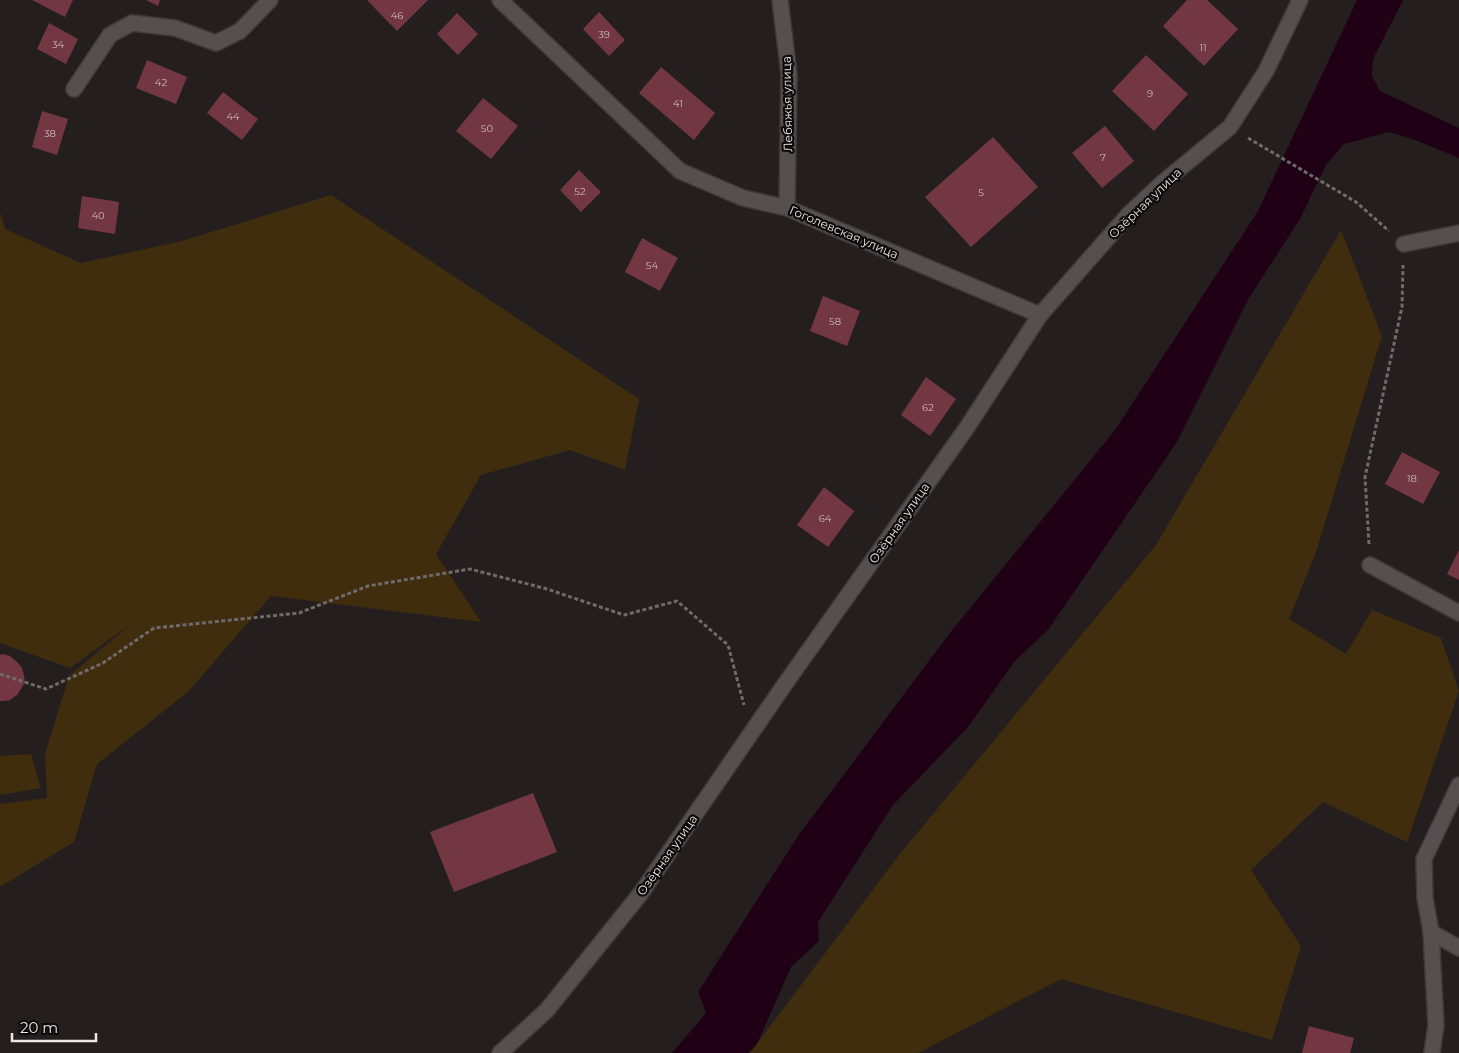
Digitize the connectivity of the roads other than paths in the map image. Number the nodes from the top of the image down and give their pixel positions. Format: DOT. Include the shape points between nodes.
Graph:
graph roads {
  1 [pos="270,0"];
  2 [pos="500,0"];
  3 [pos="780,0"];
  4 [pos="1300,0"];
  5 [pos="74,89"];
  6 [pos="787,208"];
  7 [pos="1459,233"];
  8 [pos="1404,244"];
  9 [pos="1040,315"];
  10 [pos="1370,565"];
  11 [pos="1459,614"];
  12 [pos="1459,785"];
  13 [pos="1430,932"];
  14 [pos="1459,948"];
  15 [pos="500,1053"];
  16 [pos="1432,1053"];
  1 -- 5 [label="street" via="240,31 216,43 176,28 132,22 110,35"];
  2 -- 6 [label="street, Гоголевская улица" via="680,171 743,198"];
  3 -- 6 [label="street, Лебяжья улица" via="789,74"];
  4 -- 9 [label="street, Озёрная улица" via="1266,72 1230,127 1129,214"];
  6 -- 9 [label="street, Гоголевская улица"];
  7 -- 8 [label="street"];
  9 -- 15 [label="street, Озёрная улица" via="968,426 641,893 547,1010"];
  10 -- 11 [label="street"];
  12 -- 13 [label="street" via="1424,859"];
  13 -- 14 [label="street"];
  13 -- 16 [label="street" via="1436,1025"];
}
